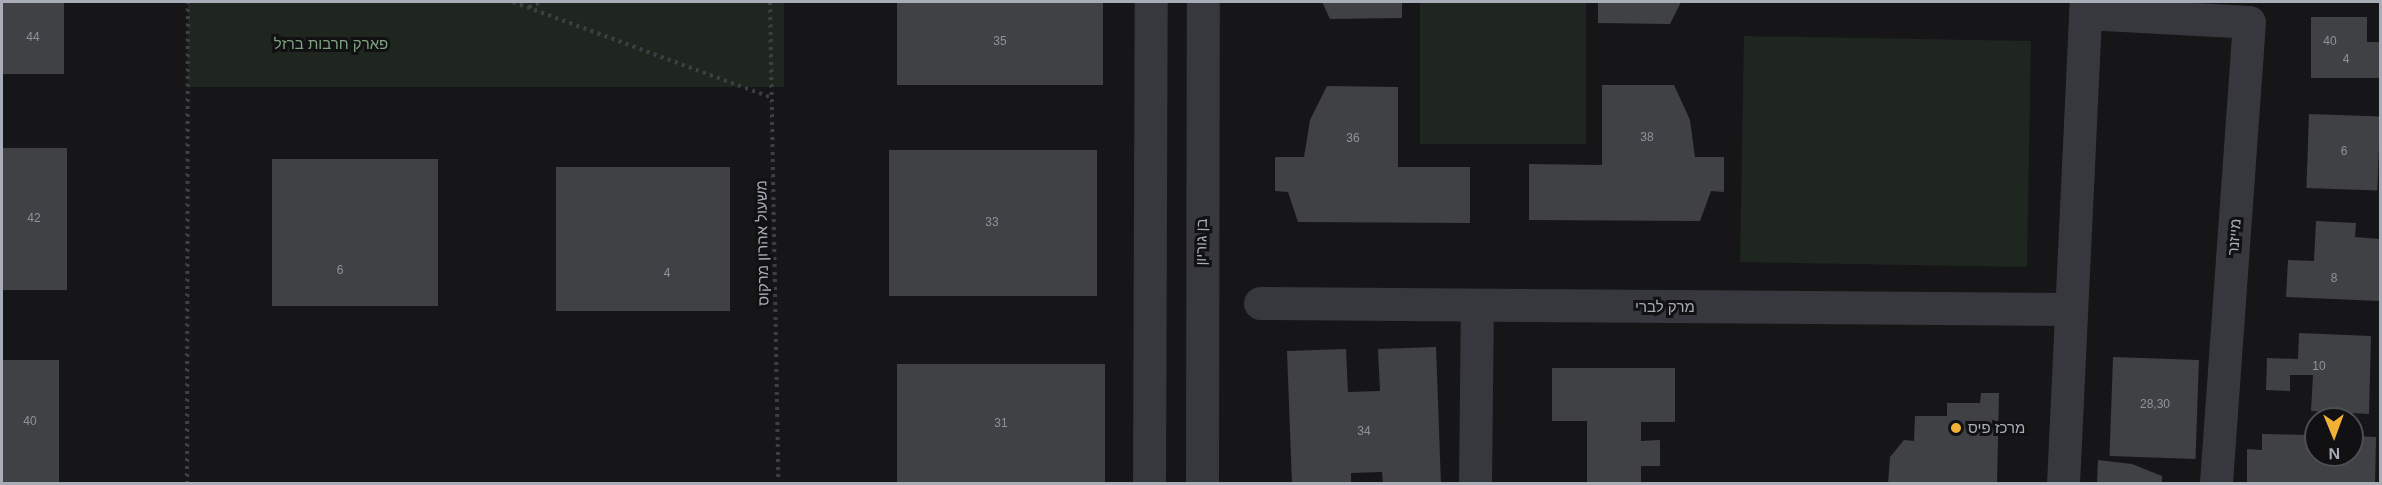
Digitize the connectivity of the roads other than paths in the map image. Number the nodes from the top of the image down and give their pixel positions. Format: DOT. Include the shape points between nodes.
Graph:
graph roads {
  1 [pos="1151,2"];
  2 [pos="1203,2"];
  3 [pos="2086,7"];
  4 [pos="2238,14"];
  5 [pos="1260,303"];
  6 [pos="1477,305"];
  7 [pos="2071,309"];
  8 [pos="1149,483"];
  9 [pos="1202,483"];
  10 [pos="1475,483"];
  11 [pos="2063,483"];
  12 [pos="2216,483"];
  1 -- 8 [label="street"];
  2 -- 9 [label="street, בן גוריון"];
  3 -- 4 [label="street"];
  3 -- 7 [label="street"];
  4 -- 12 [label="street, מייזנר"];
  5 -- 6 [label="street, מרק לברי"];
  6 -- 7 [label="street, מרק לברי"];
  6 -- 10 [label="street"];
  7 -- 11 [label="street"];
}
